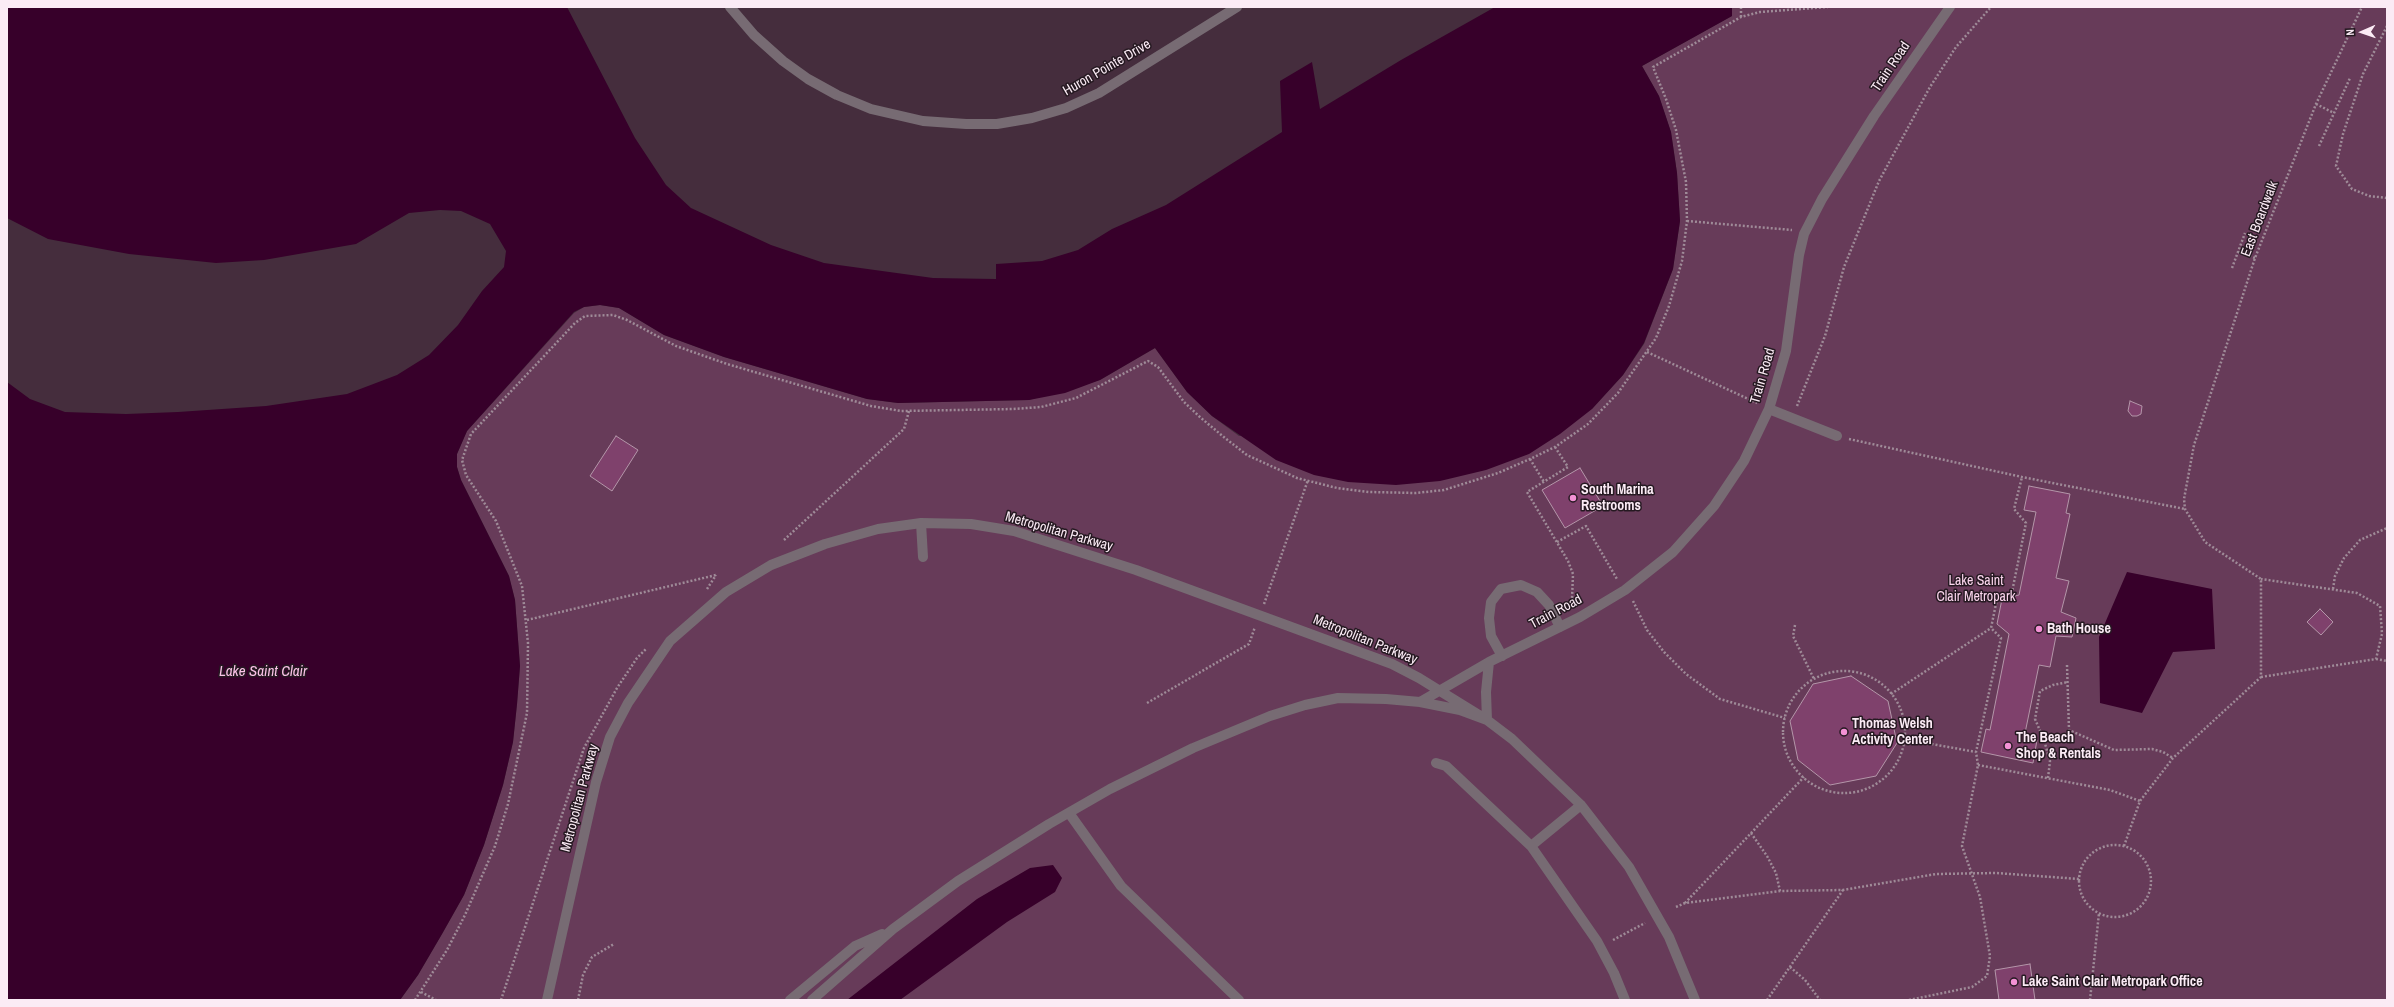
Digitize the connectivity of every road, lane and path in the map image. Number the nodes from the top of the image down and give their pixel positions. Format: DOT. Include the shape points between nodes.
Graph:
graph roads {
  1 [pos="730,7"];
  2 [pos="1236,7"];
  3 [pos="1741,7"];
  4 [pos="1828,7"];
  5 [pos="1950,7"];
  6 [pos="1991,7"];
  7 [pos="2362,7"];
  8 [pos="1741,17"];
  9 [pos="2387,26"];
  10 [pos="2350,78"];
  11 [pos="2316,104"];
  12 [pos="2334,113"];
  13 [pos="2319,146"];
  14 [pos="2387,198"];
  15 [pos="1687,221"];
  16 [pos="2244,233"];
  17 [pos="1804,234"];
  18 [pos="2238,252"];
  19 [pos="2254,258"];
  20 [pos="2232,268"];
  21 [pos="1647,352"];
  22 [pos="1759,404"];
  23 [pos="1769,409"];
  24 [pos="1795,410"];
  25 [pos="909,411"];
  26 [pos="1837,436"];
  27 [pos="1555,447"];
  28 [pos="1530,459"];
  29 [pos="2022,477"];
  30 [pos="1544,482"];
  31 [pos="2185,509"];
  32 [pos="921,523"];
  33 [pos="2387,528"];
  34 [pos="784,540"];
  35 [pos="1557,542"];
  36 [pos="923,556"];
  37 [pos="716,575"];
  38 [pos="2261,579"];
  39 [pos="1618,581"];
  40 [pos="2333,589"];
  41 [pos="1630,598"];
  42 [pos="1580,616"];
  43 [pos="527,620"];
  44 [pos="1795,625"];
  45 [pos="1560,627"];
  46 [pos="1991,628"];
  47 [pos="1502,656"];
  48 [pos="2376,659"];
  49 [pos="2387,661"];
  50 [pos="1489,662"];
  51 [pos="2067,665"];
  52 [pos="2261,677"];
  53 [pos="1814,679"];
  54 [pos="2068,682"];
  55 [pos="1441,691"];
  56 [pos="1891,694"];
  57 [pos="1420,702"];
  58 [pos="1785,718"];
  59 [pos="1487,720"];
  60 [pos="1904,739"];
  61 [pos="1976,752"];
  62 [pos="2173,758"];
  63 [pos="1436,763"];
  64 [pos="1978,765"];
  65 [pos="1804,777"];
  66 [pos="2048,778"];
  67 [pos="2140,801"];
  68 [pos="1581,805"];
  69 [pos="1069,813"];
  70 [pos="1751,833"];
  71 [pos="1531,846"];
  72 [pos="2124,846"];
  73 [pos="1971,874"];
  74 [pos="2079,879"];
  75 [pos="1843,890"];
  76 [pos="1780,891"];
  77 [pos="1685,903"];
  78 [pos="1676,907"];
  79 [pos="2100,913"];
  80 [pos="1648,922"];
  81 [pos="894,929"];
  82 [pos="1612,940"];
  83 [pos="614,944"];
  84 [pos="1790,967"];
  85 [pos="421,992"];
  86 [pos="415,1000"];
  87 [pos="436,1000"];
  88 [pos="547,1000"];
  89 [pos="578,1000"];
  90 [pos="790,1000"];
  91 [pos="812,1000"];
  92 [pos="1239,1000"];
  93 [pos="1625,1000"];
  94 [pos="1694,1000"];
  95 [pos="1767,1000"];
  96 [pos="1820,1000"];
  97 [pos="1909,1000"];
  98 [pos="2090,1000"];
  1 -- 2 [label="street, Huron Pointe Drive" via="754,35 783,61 837,95 871,109 923,121 997,124 1066,108 1099,93"];
  3 -- 8 [label="path"];
  4 -- 8 [label="path" via="1760,12"];
  5 -- 17 [label="street, Train Road" via="1874,116 1822,199"];
  6 -- 24 [label="path" via="1956,47 1930,87 1879,181 1844,267 1825,336"];
  7 -- 11 [label="path, East Boardwalk"];
  8 -- 15 [label="path" via="1652,67 1666,99 1681,153 1686,182"];
  9 -- 14 [label="path" via="2363,74 2343,134 2336,166 2352,189 2369,196"];
  10 -- 12 [label="path"];
  11 -- 12 [label="path"];
  11 -- 19 [label="path, East Boardwalk"];
  12 -- 13 [label="path"];
  15 -- 17 [label="path" via="1789,229"];
  15 -- 21 [label="path" via="1682,261 1669,306 1656,338"];
  16 -- 18 [label="path"];
  17 -- 23 [label="street, Train Road" via="1786,351"];
  18 -- 19 [label="path"];
  18 -- 20 [label="path"];
  19 -- 31 [label="path, East Boardwalk" via="2194,445 2184,499"];
  21 -- 22 [label="path"];
  21 -- 27 [label="path" via="1618,393 1588,424"];
  23 -- 26 [label="street"];
  23 -- 42 [label="street, Train Road" via="1744,461 1714,506 1678,546 1625,590"];
  25 -- 28 [label="path" via="1041,406 1076,398 1148,361 1158,367 1184,402 1200,418 1247,455 1302,479 1337,488 1369,492 1444,490 1498,473"];
  25 -- 34 [label="path" via="904,429"];
  25 -- 43 [label="path" via="871,406 727,364 676,346 627,320 612,315 585,316 575,323 471,434 462,460 466,475 496,521 522,586"];
  26 -- 29 [label="path"];
  27 -- 28 [label="path"];
  27 -- 30 [label="path" via="1568,467"];
  28 -- 30 [label="path"];
  29 -- 31 [label="path"];
  29 -- 46 [label="path" via="2014,509 2026,523 2017,569 2012,592 1997,598"];
  30 -- 35 [label="path" via="1527,492"];
  31 -- 38 [label="path" via="2205,542"];
  32 -- 36 [label="street"];
  32 -- 55 [label="street, Metropolitan Parkway" via="971,524 1014,531 1056,543 1392,664"];
  32 -- 88 [label="street, Metropolitan Parkway" via="878,529 825,544 771,565 726,592 670,640 628,702 608,745 596,782"];
  33 -- 40 [label="path" via="2360,540 2344,558"];
  35 -- 39 [label="path" via="1586,526"];
  35 -- 42 [label="path" via="1573,574 1572,599"];
  37 -- 43 [label="path"];
  38 -- 40 [label="path"];
  38 -- 52 [label="path"];
  40 -- 48 [label="path" via="2357,593 2380,606 2382,634"];
  41 -- 58 [label="path" via="1647,630 1686,674 1720,699"];
  42 -- 45 [label="street, Train Road"];
  43 -- 85 [label="path" via="527,713 508,804 495,846 465,915"];
  44 -- 53 [label="path" via="1794,636"];
  45 -- 47 [label="street, Train Road"];
  45 -- 47 [label="street" via="1549,605 1536,592 1521,585 1501,589 1491,602 1489,618 1491,636"];
  46 -- 56 [label="path"];
  46 -- 61 [label="path" via="2001,638"];
  47 -- 50 [label="street, Train Road"];
  48 -- 49 [label="path"];
  48 -- 52 [label="path"];
  50 -- 55 [label="street, Train Road"];
  50 -- 59 [label="street"];
  51 -- 54 [label="path"];
  52 -- 62 [label="path"];
  53 -- 56 [label="path" via="1831,672 1849,671 1867,675"];
  53 -- 58 [label="path" via="1798,694"];
  54 -- 62 [label="path" via="2069,730 2114,750 2152,749"];
  54 -- 66 [label="path" via="2040,691 2035,719 2050,762"];
  55 -- 57 [label="street, Train Road"];
  55 -- 59 [label="street, Metropolitan Parkway"];
  56 -- 60 [label="path" via="1902,712"];
  57 -- 59 [label="street" via="1460,710"];
  57 -- 69 [label="street" via="1338,698 1304,705 1270,716 1193,748"];
  58 -- 65 [label="path" via="1785,748 1791,762"];
  59 -- 68 [label="street" via="1535,760"];
  60 -- 61 [label="path"];
  60 -- 65 [label="path" via="1898,760 1887,776 1871,787 1853,792 1834,792 1816,786"];
  61 -- 64 [label="path"];
  62 -- 67 [label="path"];
  63 -- 71 [label="street" via="1446,766"];
  64 -- 66 [label="path"];
  64 -- 73 [label="path" via="1962,846"];
  65 -- 70 [label="path"];
  66 -- 67 [label="path" via="2110,790"];
  67 -- 72 [label="path"];
  68 -- 71 [label="street"];
  68 -- 94 [label="street" via="1629,867 1659,916"];
  69 -- 81 [label="street" via="958,881"];
  69 -- 92 [label="street" via="1120,886"];
  70 -- 76 [label="path" via="1776,873"];
  70 -- 77 [label="path"];
  71 -- 93 [label="street" via="1597,941"];
  72 -- 74 [label="path" via="2108,846 2094,852 2081,869"];
  72 -- 79 [label="path" via="2135,851 2146,864 2151,881 2149,893 2143,904 2134,912 2111,917"];
  73 -- 74 [label="path" via="1996,873"];
  73 -- 75 [label="path" via="1936,874"];
  73 -- 97 [label="path" via="1980,896 1990,956 1987,976 1972,987"];
  74 -- 79 [label="path" via="2084,899"];
  75 -- 76 [label="path"];
  75 -- 84 [label="path"];
  76 -- 77 [label="path"];
  77 -- 78 [label="path"];
  79 -- 98 [label="path"];
  80 -- 82 [label="path"];
  81 -- 90 [label="street" via="855,946"];
  81 -- 91 [label="street"];
  83 -- 89 [label="path" via="592,957 583,975"];
  84 -- 95 [label="path"];
  84 -- 96 [label="path" via="1805,980"];
  85 -- 86 [label="path"];
  85 -- 87 [label="path"];
}
